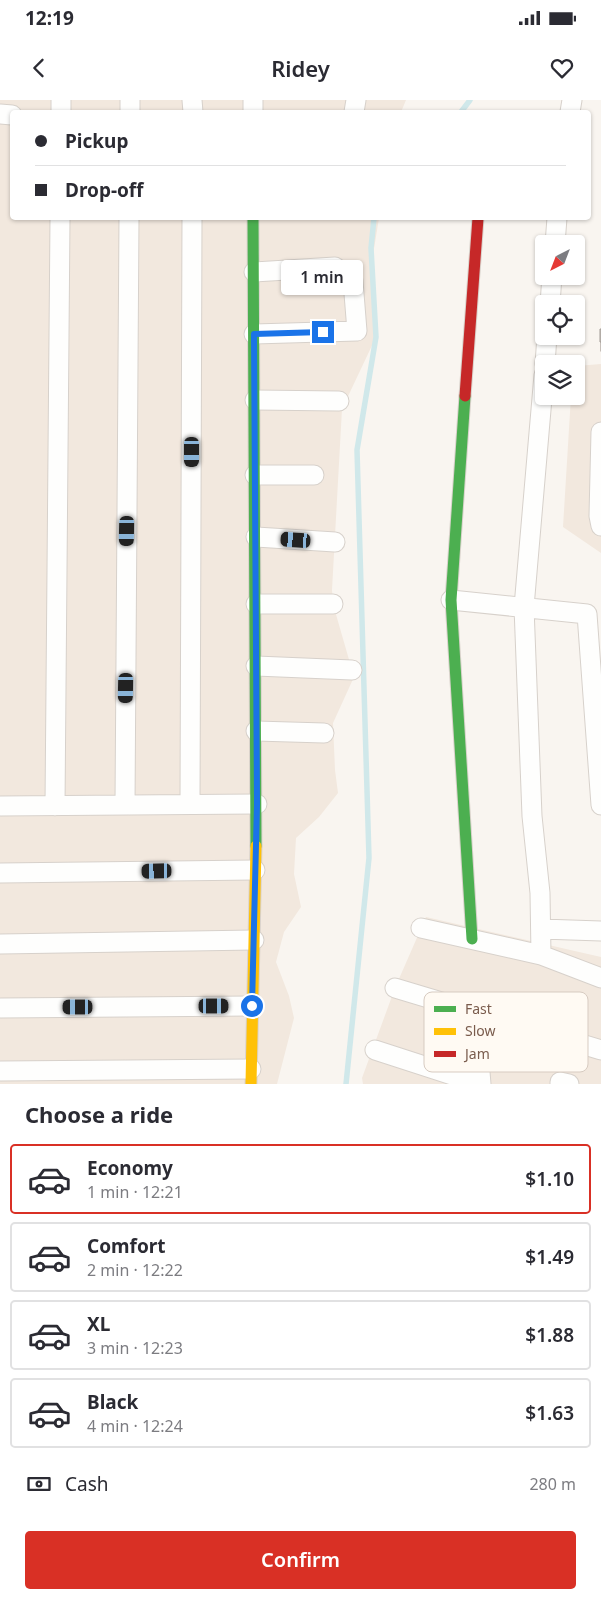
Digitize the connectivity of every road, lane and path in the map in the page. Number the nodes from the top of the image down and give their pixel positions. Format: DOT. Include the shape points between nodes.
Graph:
graph roads {
  1 [pos="60,220"];
  2 [pos="129,220"];
  3 [pos="192,220"];
  4 [pos="253,220"];
  5 [pos="478,220"];
  6 [pos="557,220"];
  7 [pos="556,235"];
  8 [pos="254,272"];
  9 [pos="254,334"];
  10 [pos="255,400"];
  11 [pos="339,401"];
  12 [pos="541,405"];
  13 [pos="601,432"];
  14 [pos="255,475"];
  15 [pos="314,475"];
  16 [pos="600,475"];
  17 [pos="601,526"];
  18 [pos="256,537"];
  19 [pos="335,542"];
  20 [pos="451,600"];
  21 [pos="256,604"];
  22 [pos="333,604"];
  23 [pos="524,607"];
  24 [pos="256,666"];
  25 [pos="352,670"];
  26 [pos="256,730"];
  27 [pos="324,733"];
  28 [pos="190,804"];
  29 [pos="257,804"];
  30 [pos="125,805"];
  31 [pos="601,805"];
  32 [pos="0,806"];
  33 [pos="55,806"];
  34 [pos="255,870"];
  35 [pos="0,873"];
  36 [pos="421,928"];
  37 [pos="541,929"];
  38 [pos="601,931"];
  39 [pos="472,939"];
  40 [pos="254,940"];
  41 [pos="0,944"];
  42 [pos="541,955"];
  43 [pos="601,978"];
  44 [pos="395,988"];
  45 [pos="424,997"];
  46 [pos="252,1006"];
  47 [pos="0,1008"];
  48 [pos="588,1046"];
  49 [pos="375,1050"];
  50 [pos="601,1050"];
  51 [pos="424,1066"];
  52 [pos="0,1071"];
  53 [pos="443,1072"];
  54 [pos="251,1076"];
  55 [pos="480,1084"];
  56 [pos="560,1084"];
  57 [pos="569,1084"];
  1 -- 33 [label="street"];
  2 -- 30 [label="street"];
  3 -- 28 [label="street"];
  4 -- 8 [label="street"];
  5 -- 20 [label="street"];
  6 -- 7 [label="street"];
  8 -- 9 [label="street"];
  8 -- 9 [label="street" via="335,267 353,281 357,331"];
  9 -- 10 [label="street"];
  10 -- 11 [label="street"];
  10 -- 14 [label="street"];
  12 -- 23 [label="street"];
  13 -- 16 [label="street"];
  14 -- 15 [label="street"];
  14 -- 18 [label="street"];
  16 -- 17 [label="street"];
  18 -- 19 [label="street"];
  18 -- 21 [label="street"];
  20 -- 23 [label="street"];
  20 -- 39 [label="street"];
  21 -- 22 [label="street"];
  21 -- 24 [label="street"];
  23 -- 31 [label="street" via="586,614"];
  23 -- 37 [label="street" via="532,816"];
  24 -- 25 [label="street"];
  24 -- 26 [label="street"];
  26 -- 27 [label="street"];
  26 -- 29 [label="street"];
  28 -- 29 [label="street"];
  28 -- 30 [label="street"];
  29 -- 34 [label="street"];
  30 -- 33 [label="street"];
  32 -- 33 [label="street"];
  34 -- 35 [label="street"];
  34 -- 40 [label="street"];
  36 -- 39 [label="street"];
  37 -- 38 [label="street"];
  37 -- 42 [label="street"];
  39 -- 42 [label="street"];
  40 -- 41 [label="street"];
  40 -- 46 [label="street"];
  42 -- 43 [label="street"];
  44 -- 45 [label="street"];
  46 -- 47 [label="street"];
  46 -- 54 [label="street"];
  48 -- 50 [label="street"];
  49 -- 51 [label="street"];
  52 -- 54 [label="street"];
  53 -- 55 [label="street"];
  56 -- 57 [label="street"];
}
